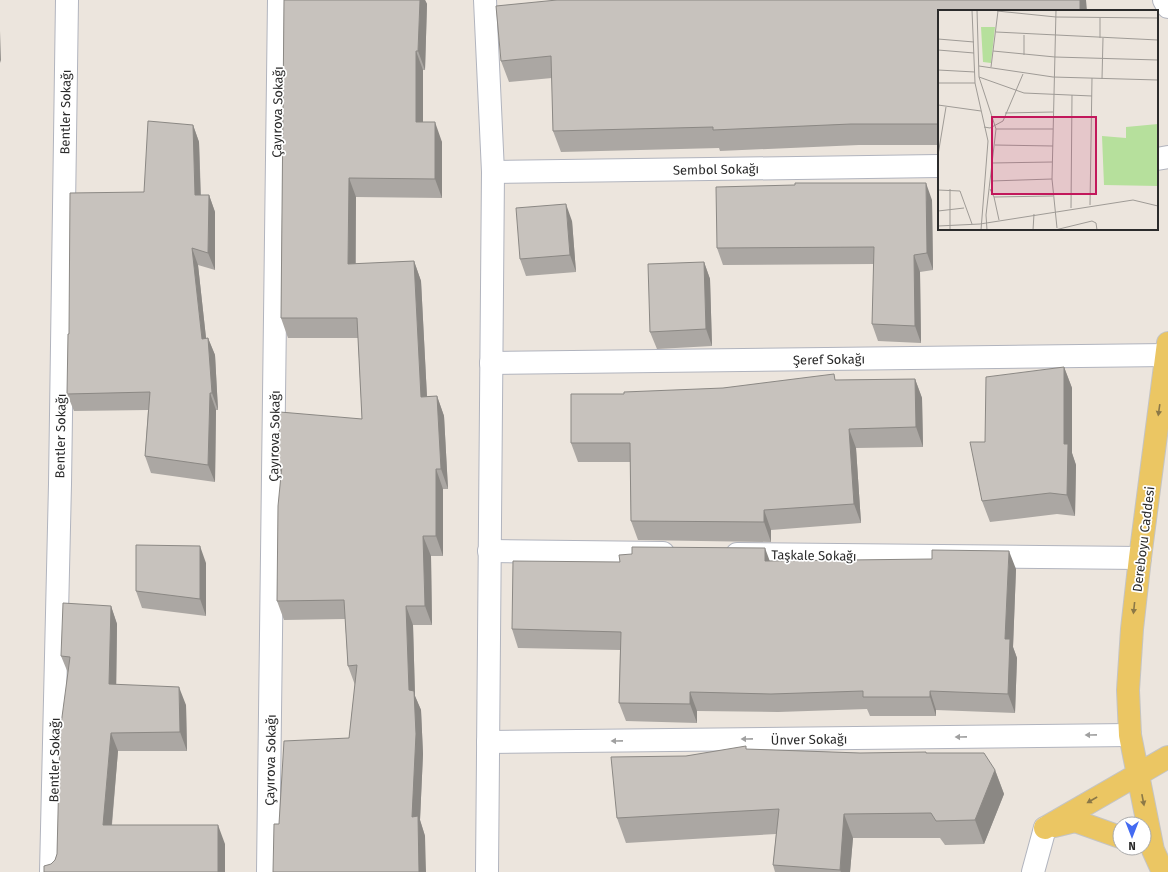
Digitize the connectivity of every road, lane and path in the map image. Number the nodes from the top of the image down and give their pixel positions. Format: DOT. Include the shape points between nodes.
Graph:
graph roads {
  1 [pos="67,0"];
  2 [pos="279,0"];
  3 [pos="485,0"];
  4 [pos="1164,0"];
  5 [pos="1168,7"];
  6 [pos="1168,157"];
  7 [pos="1158,158"];
  8 [pos="938,166"];
  9 [pos="492,172"];
  10 [pos="1167,349"];
  11 [pos="491,364"];
  12 [pos="489,551"];
  13 [pos="680,553"];
  14 [pos="719,554"];
  15 [pos="1140,558"];
  16 [pos="1130,735"];
  17 [pos="488,742"];
  18 [pos="1168,757"];
  19 [pos="1138,774"];
  20 [pos="1144,816"];
  21 [pos="1045,828"];
  22 [pos="1112,833"];
  23 [pos="1152,853"];
  24 [pos="51,872"];
  25 [pos="268,872"];
  26 [pos="487,872"];
  27 [pos="1032,872"];
  28 [pos="1163,872"];
  1 -- 24 [label="street, Bentler Sokağı"];
  2 -- 25 [label="street, Çayırova Sokağı"];
  3 -- 9 [label="street"];
  4 -- 5 [label="street"];
  6 -- 7 [label="street"];
  8 -- 9 [label="street, Sembol Sokağı"];
  9 -- 11 [label="street"];
  10 -- 11 [label="street, Şeref Sokağı"];
  10 -- 15 [label="main road, Dereboyu Caddesi, one-way"];
  11 -- 12 [label="street"];
  12 -- 13 [label="street"];
  12 -- 17 [label="street"];
  14 -- 15 [label="street, Taşkale Sokağı"];
  15 -- 16 [label="main road, Dereboyu Caddesi, one-way" via="1128,690"];
  16 -- 17 [label="street, Ünver Sokağı, one-way"];
  16 -- 19 [label="main road, Dereboyu Caddesi"];
  17 -- 26 [label="street"];
  18 -- 19 [label="main road"];
  19 -- 20 [label="main road, Dereboyu Caddesi, one-way"];
  19 -- 21 [label="main road, one-way"];
  21 -- 22 [label="main road" via="1075,821"];
  21 -- 27 [label="street"];
  23 -- 28 [label="main road, Dereboyu Caddesi"];
}
